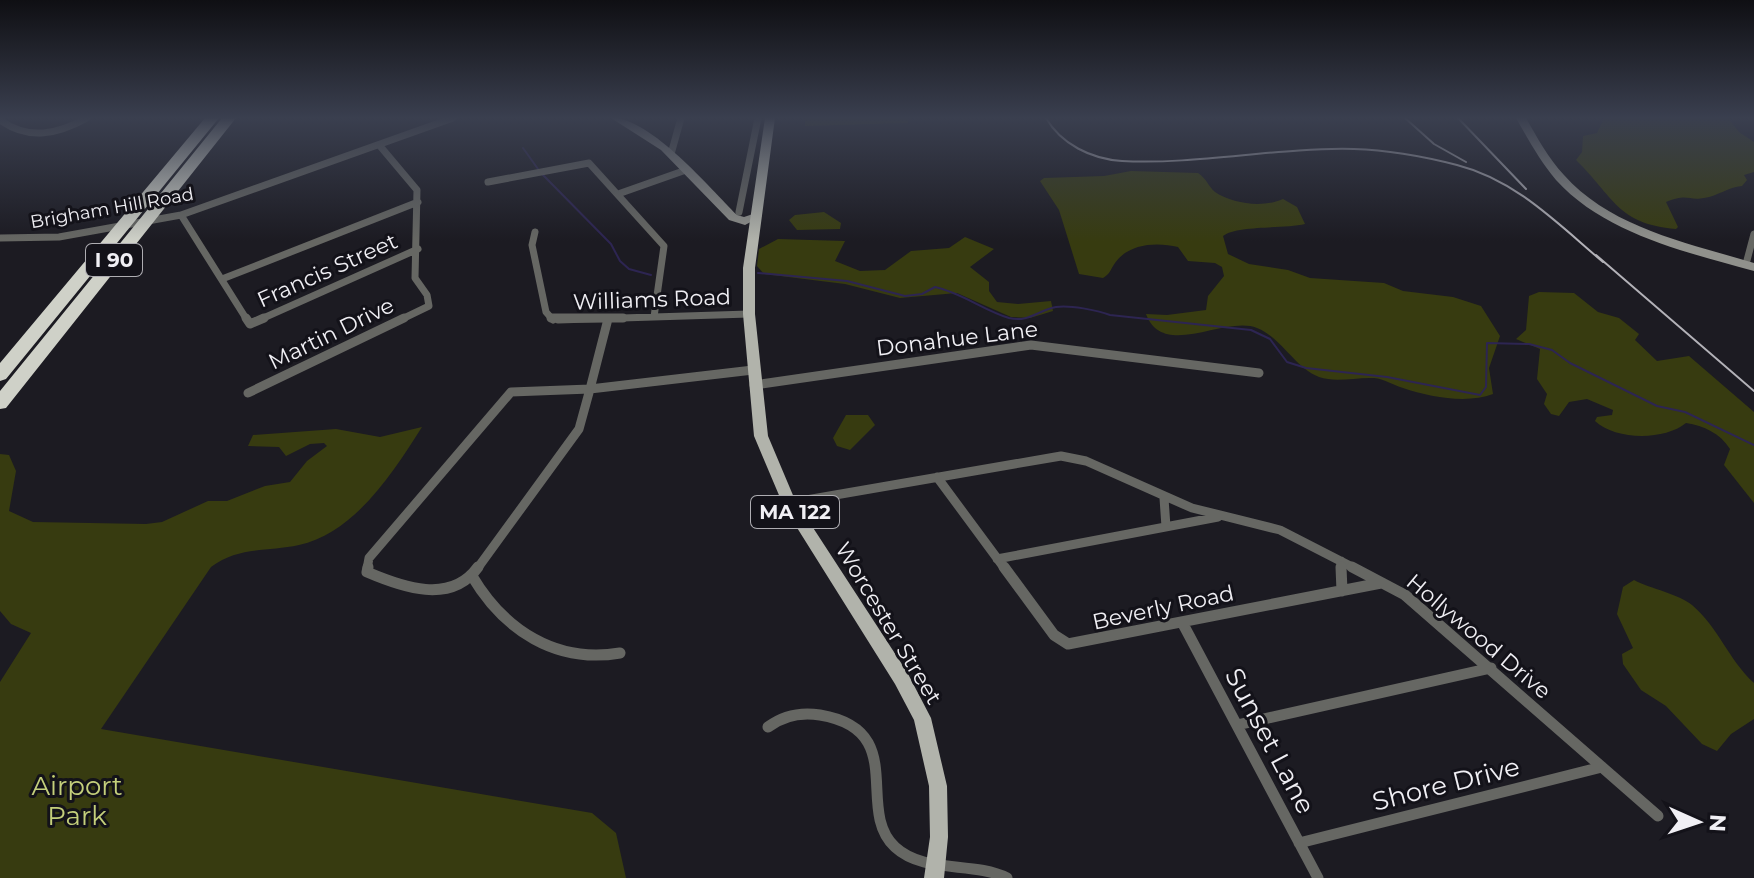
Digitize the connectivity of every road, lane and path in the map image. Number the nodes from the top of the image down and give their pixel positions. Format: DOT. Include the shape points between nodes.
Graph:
graph roads {
  1 [pos="178,159"];
  2 [pos="196,159"];
  3 [pos="343,159"];
  4 [pos="391,159"];
  5 [pos="676,159"];
  6 [pos="750,159"];
  7 [pos="764,159"];
  8 [pos="1548,159"];
  9 [pos="686,170"];
  10 [pos="488,182"];
  11 [pos="618,194"];
  12 [pos="418,202"];
  13 [pos="723,209"];
  14 [pos="739,212"];
  15 [pos="181,215"];
  16 [pos="756,216"];
  17 [pos="535,232"];
  18 [pos="1754,234"];
  19 [pos="0,238"];
  20 [pos="418,249"];
  21 [pos="1750,266"];
  22 [pos="222,279"];
  23 [pos="749,314"];
  24 [pos="654,317"];
  25 [pos="608,319"];
  26 [pos="1259,373"];
  27 [pos="0,375"];
  28 [pos="754,377"];
  29 [pos="588,389"];
  30 [pos="248,393"];
  31 [pos="0,403"];
  32 [pos="937,477"];
  33 [pos="1164,498"];
  34 [pos="789,503"];
  35 [pos="1224,516"];
  36 [pos="1166,527"];
  37 [pos="997,559"];
  38 [pos="1341,561"];
  39 [pos="472,576"];
  40 [pos="1382,582"];
  41 [pos="1342,591"];
  42 [pos="1183,624"];
  43 [pos="620,653"];
  44 [pos="1491,668"];
  45 [pos="1237,725"];
  46 [pos="768,727"];
  47 [pos="1602,767"];
  48 [pos="1658,816"];
  49 [pos="1299,843"];
  50 [pos="937,861"];
  51 [pos="966,868"];
  52 [pos="934,878"];
  53 [pos="979,878"];
  54 [pos="1007,878"];
  55 [pos="1318,878"];
  1 -- 27 [label="highway, I 90"];
  2 -- 31 [label="highway, I 90"];
  3 -- 15 [label="street, Brigham Hill Road"];
  4 -- 12 [label="street" via="416,187"];
  5 -- 9 [label="street"];
  6 -- 14 [label="street"];
  7 -- 16 [label="main road, Worcester Street / MA 122"];
  8 -- 21 [label="street" via="1560,177 1596,206 1653,233"];
  9 -- 11 [label="street"];
  9 -- 13 [label="street"];
  10 -- 11 [label="street" via="585,162"];
  11 -- 24 [label="street" via="664,246"];
  12 -- 20 [label="street"];
  12 -- 22 [label="street"];
  13 -- 14 [label="street"];
  13 -- 16 [label="street" via="737,220"];
  14 -- 16 [label="street"];
  15 -- 19 [label="street, Brigham Hill Road" via="42,239"];
  15 -- 22 [label="street"];
  16 -- 23 [label="main road, Worcester Street / MA 122"];
  17 -- 25 [label="street, Williams Road" via="532,245 549,317"];
  18 -- 21 [label="street"];
  20 -- 22 [label="street, Francis Street" via="250,324"];
  20 -- 30 [label="street, Martin Drive" via="416,281 429,306"];
  23 -- 24 [label="street, Williams Road"];
  23 -- 28 [label="main road, Worcester Street / MA 122"];
  24 -- 25 [label="street, Williams Road"];
  25 -- 29 [label="street"];
  26 -- 28 [label="street, Donahue Lane" via="1035,344"];
  28 -- 29 [label="street, Donahue Lane"];
  28 -- 34 [label="main road, Worcester Street / MA 122" via="764,448"];
  29 -- 39 [label="street" via="573,440"];
  29 -- 39 [label="street, Donahue Lane" via="505,396 365,568 439,592"];
  32 -- 33 [label="street, Hollywood Drive" via="1069,457"];
  32 -- 34 [label="street, Hollywood Drive"];
  32 -- 37 [label="street, Beverly Road"];
  33 -- 35 [label="street, Hollywood Drive"];
  33 -- 36 [label="street"];
  34 -- 50 [label="main road, Worcester Street / MA 122" via="922,718 938,786"];
  35 -- 36 [label="street"];
  35 -- 38 [label="street, Hollywood Drive" via="1280,530"];
  36 -- 37 [label="street"];
  37 -- 42 [label="street, Beverly Road" via="1054,635 1068,644"];
  38 -- 40 [label="street, Hollywood Drive"];
  38 -- 41 [label="street"];
  39 -- 43 [label="street" via="499,616 521,632 579,654"];
  40 -- 41 [label="street, Beverly Road"];
  40 -- 44 [label="street, Hollywood Drive" via="1419,605"];
  41 -- 42 [label="street, Beverly Road"];
  42 -- 45 [label="street, Sunset Lane"];
  44 -- 45 [label="street"];
  44 -- 47 [label="street, Hollywood Drive"];
  45 -- 49 [label="street, Sunset Lane"];
  46 -- 50 [label="street" via="802,713 831,717 863,736 878,762 878,810 887,839 909,856"];
  47 -- 48 [label="street, Hollywood Drive"];
  47 -- 49 [label="street, Shore Drive"];
  49 -- 55 [label="street, Sunset Lane"];
  50 -- 51 [label="street"];
  50 -- 52 [label="main road, Worcester Street / MA 122"];
  51 -- 53 [label="street"];
  51 -- 54 [label="street"];
}
